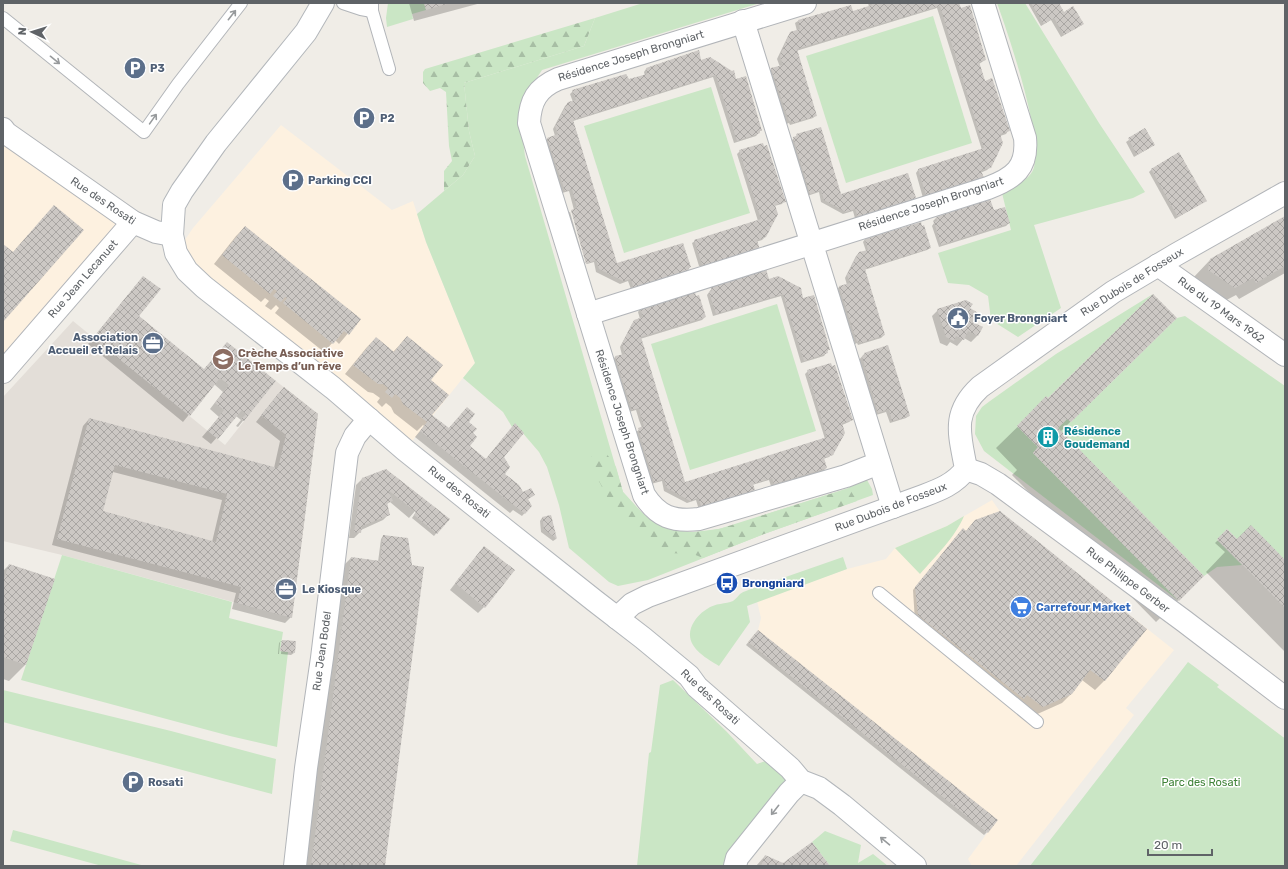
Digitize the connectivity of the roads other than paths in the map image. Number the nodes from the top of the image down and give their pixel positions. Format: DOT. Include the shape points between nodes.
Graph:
graph roads {
  1 [pos="241,3"];
  2 [pos="323,3"];
  3 [pos="343,3"];
  4 [pos="805,3"];
  5 [pos="983,3"];
  6 [pos="372,7"];
  7 [pos="3,18"];
  8 [pos="743,21"];
  9 [pos="389,69"];
  10 [pos="3,129"];
  11 [pos="1285,192"];
  12 [pos="133,222"];
  13 [pos="172,235"];
  14 [pos="812,243"];
  15 [pos="1158,265"];
  16 [pos="588,314"];
  17 [pos="1285,355"];
  18 [pos="3,372"];
  19 [pos="369,419"];
  20 [pos="879,463"];
  21 [pos="966,469"];
  22 [pos="892,507"];
  23 [pos="879,593"];
  24 [pos="617,618"];
  25 [pos="1285,698"];
  26 [pos="1037,722"];
  27 [pos="801,780"];
  28 [pos="295,866"];
  29 [pos="735,866"];
  30 [pos="915,866"];
  7 -- 1 [label="lane, one-way" via="144,132"];
  2 -- 13 [label="street" via="302,37 224,133 182,191 174,205"];
  3 -- 6 [label="lane" via="361,9"];
  4 -- 8 [label="street, Résidence Joseph Brongniart"];
  5 -- 14 [label="street, Résidence Joseph Brongniart" via="1025,138 1026,149 1022,165 1017,172 988,188"];
  6 -- 9 [label="lane"];
  8 -- 14 [label="street"];
  8 -- 16 [label="street, Résidence Joseph Brongniart" via="558,79 545,85 532,103 529,123"];
  10 -- 12 [label="street, Rue des Rosati"];
  11 -- 15 [label="street, Rue Dubois de Fosseux"];
  12 -- 13 [label="street, Rue des Rosati" via="156,232"];
  12 -- 18 [label="street, Rue Jean Lecanuet"];
  13 -- 19 [label="street, Rue des Rosati" via="176,253 187,271"];
  14 -- 16 [label="street, Résidence Joseph Brongniart"];
  14 -- 20 [label="street"];
  15 -- 17 [label="street, Rue du 19 Mars 1962"];
  15 -- 21 [label="street, Rue Dubois de Fosseux" via="1075,318 972,393 967,400 959,427"];
  16 -- 20 [label="street, Résidence Joseph Brongniart" via="644,494 654,509 662,515 680,520 699,519 846,476"];
  19 -- 24 [label="street, Rue des Rosati"];
  19 -- 28 [label="street, Rue Jean Bodel" via="354,436 347,453"];
  20 -- 22 [label="street"];
  21 -- 22 [label="street, Rue Dubois de Fosseux" via="962,476 950,484"];
  21 -- 25 [label="street, Rue Philippe Gerber" via="998,484"];
  22 -- 24 [label="street, Rue Dubois de Fosseux" via="648,596 632,604"];
  23 -- 26 [label="lane"];
  24 -- 27 [label="street, Rue des Rosati" via="689,676 697,687"];
  27 -- 29 [label="street, one-way" via="737,858"];
  30 -- 27 [label="street, Rue des Rosati, one-way" via="842,805 819,788"];
}
